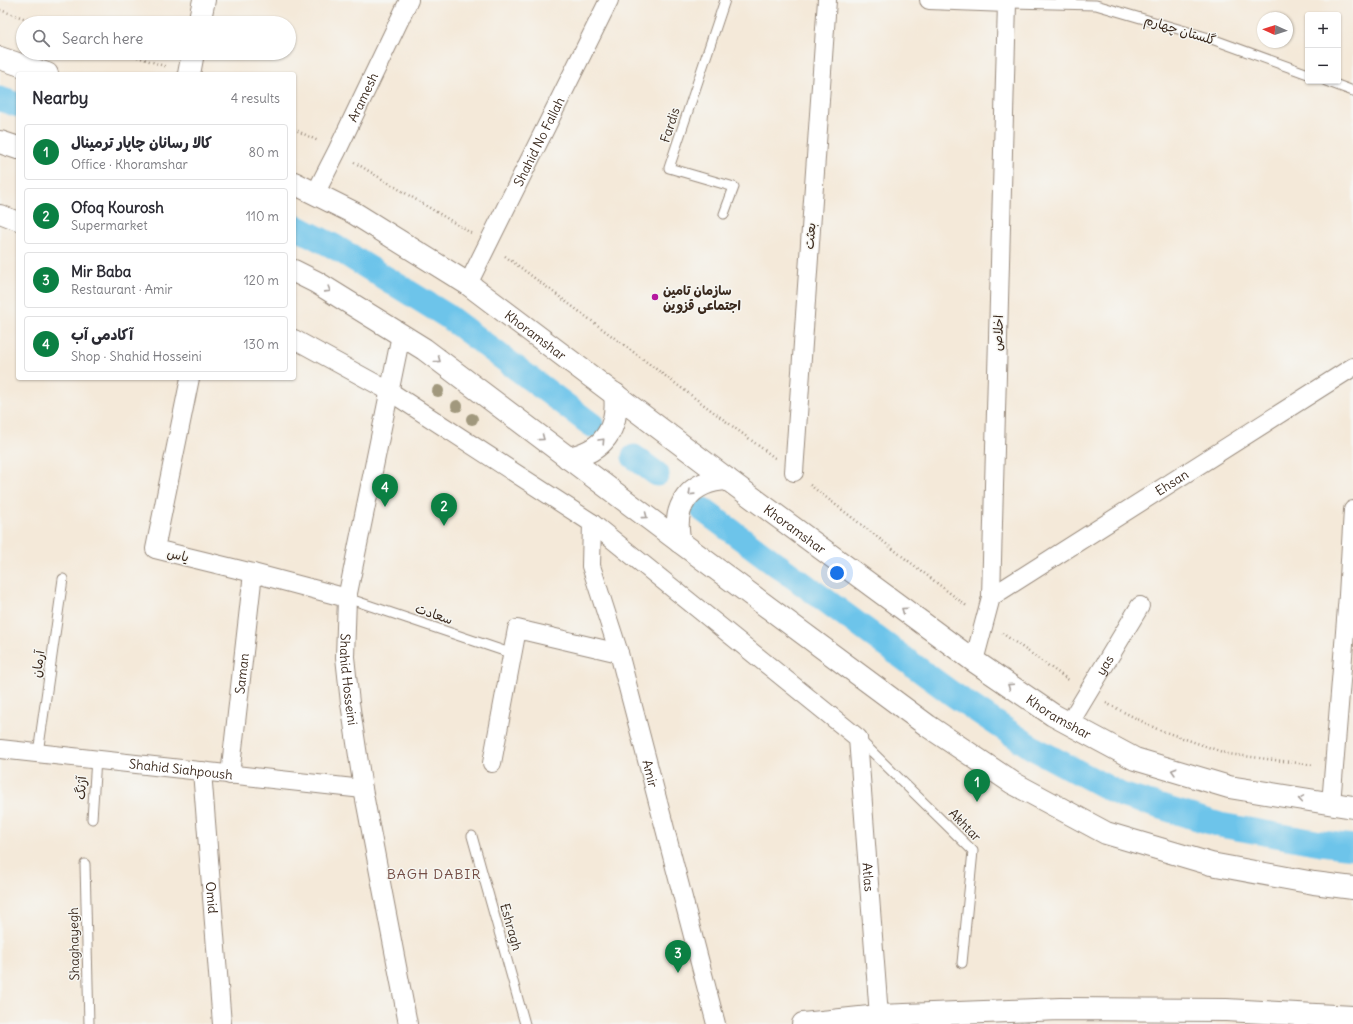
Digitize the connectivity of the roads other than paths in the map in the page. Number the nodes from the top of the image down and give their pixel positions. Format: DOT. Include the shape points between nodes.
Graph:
graph roads {
  1 [pos="204,0"];
  2 [pos="409,0"];
  3 [pos="609,0"];
  4 [pos="725,0"];
  5 [pos="827,0"];
  6 [pos="929,0"];
  7 [pos="1007,3"];
  8 [pos="201,16"];
  9 [pos="0,58"];
  10 [pos="192,60"];
  11 [pos="41,72"];
  12 [pos="189,72"];
  13 [pos="1305,73"];
  14 [pos="1334,84"];
  15 [pos="1353,91"];
  16 [pos="0,142"];
  17 [pos="16,147"];
  18 [pos="296,184"];
  19 [pos="315,194"];
  20 [pos="0,214"];
  21 [pos="724,214"];
  22 [pos="16,220"];
  23 [pos="296,272"];
  24 [pos="468,284"];
  25 [pos="401,335"];
  26 [pos="296,340"];
  27 [pos="1353,367"];
  28 [pos="190,380"];
  29 [pos="389,391"];
  30 [pos="615,394"];
  31 [pos="568,458"];
  32 [pos="794,472"];
  33 [pos="726,479"];
  34 [pos="1353,510"];
  35 [pos="592,524"];
  36 [pos="680,542"];
  37 [pos="253,573"];
  38 [pos="63,578"];
  39 [pos="991,597"];
  40 [pos="347,598"];
  41 [pos="1140,606"];
  42 [pos="619,653"];
  43 [pos="513,654"];
  44 [pos="974,661"];
  45 [pos="1069,724"];
  46 [pos="858,738"];
  47 [pos="0,748"];
  48 [pos="38,753"];
  49 [pos="96,759"];
  50 [pos="492,763"];
  51 [pos="202,771"];
  52 [pos="230,775"];
  53 [pos="363,789"];
  54 [pos="1330,804"];
  55 [pos="1353,807"];
  56 [pos="92,818"];
  57 [pos="472,836"];
  58 [pos="85,864"];
  59 [pos="1353,888"];
  60 [pos="962,963"];
  61 [pos="1059,1016"];
  62 [pos="1226,1017"];
  63 [pos="1353,1017"];
  64 [pos="878,1020"];
  65 [pos="89,1024"];
  66 [pos="222,1024"];
  67 [pos="408,1024"];
  68 [pos="525,1024"];
  69 [pos="716,1024"];
  70 [pos="803,1024"];
  1 -- 8 [label="main road"];
  2 -- 19 [label="street, Aramesh"];
  3 -- 24 [label="street, Shahid No Fallah"];
  4 -- 21 [label="lane, Fardis" via="669,168 734,187"];
  5 -- 32 [label="street, بعثت"];
  6 -- 7 [label="street, گلستان چهارم"];
  7 -- 13 [label="lane, گلستان چهارم" via="1096,5 1209,38"];
  7 -- 39 [label="street, اخلاص"];
  9 -- 11 [label="main road"];
  10 -- 12 [label="main road"];
  14 -- 15 [label="lane"];
  16 -- 17 [label="main road"];
  18 -- 19 [label="main road, Khoramshar"];
  19 -- 24 [label="main road, Khoramshar" via="354,213"];
  20 -- 22 [label="street"];
  23 -- 25 [label="main road, one-way"];
  24 -- 30 [label="main road, Khoramshar"];
  25 -- 29 [label="street, Shahid Hosseini"];
  25 -- 31 [label="main road, one-way" via="424,349"];
  26 -- 29 [label="street"];
  27 -- 39 [label="street, Ehsan"];
  28 -- 37 [label="street, یاس" via="155,549"];
  29 -- 35 [label="street"];
  29 -- 40 [label="street, Shahid Hosseini"];
  31 -- 30 [label="main road, one-way" via="592,450 610,432 616,407"];
  30 -- 33 [label="main road, Khoramshar"];
  31 -- 36 [label="main road, one-way"];
  33 -- 36 [label="main road, one-way" via="704,483 686,498 677,519"];
  44 -- 33 [label="main road, Khoramshar, one-way"];
  34 -- 54 [label="street"];
  35 -- 42 [label="street, Amir" via="591,566"];
  35 -- 46 [label="street"];
  36 -- 59 [label="main road" via="928,726 1012,783 1106,833 1211,864"];
  37 -- 40 [label="street, یاس"];
  37 -- 52 [label="street, Saman"];
  38 -- 48 [label="lane, آرمان"];
  39 -- 44 [label="street, اخلاص"];
  40 -- 43 [label="lane, سعادت"];
  40 -- 53 [label="street, Shahid Hosseini" via="345,657"];
  41 -- 45 [label="street, yas"];
  42 -- 43 [label="street" via="517,629"];
  42 -- 69 [label="street, Amir"];
  43 -- 50 [label="street"];
  45 -- 44 [label="main road, Khoramshar, one-way"];
  54 -- 45 [label="main road, Khoramshar, one-way" via="1229,787 1136,759"];
  46 -- 60 [label="lane, Akhtar" via="973,852"];
  46 -- 64 [label="street, Atlas"];
  47 -- 48 [label="street, Shahid Siahpoush"];
  48 -- 49 [label="street, Shahid Siahpoush"];
  49 -- 51 [label="street, Shahid Siahpoush"];
  49 -- 56 [label="lane, آژنگ"];
  51 -- 52 [label="street, Shahid Siahpoush"];
  51 -- 66 [label="street, Omid"];
  52 -- 53 [label="street, Shahid Siahpoush"];
  53 -- 67 [label="street, Shahid Hosseini"];
  54 -- 55 [label="main road, Khoramshar"];
  57 -- 68 [label="lane, Eshragh"];
  58 -- 65 [label="lane, Shaghayegh"];
  61 -- 62 [label="main road"];
  61 -- 64 [label="main road"];
  62 -- 63 [label="main road"];
  64 -- 70 [label="main road"];
}
